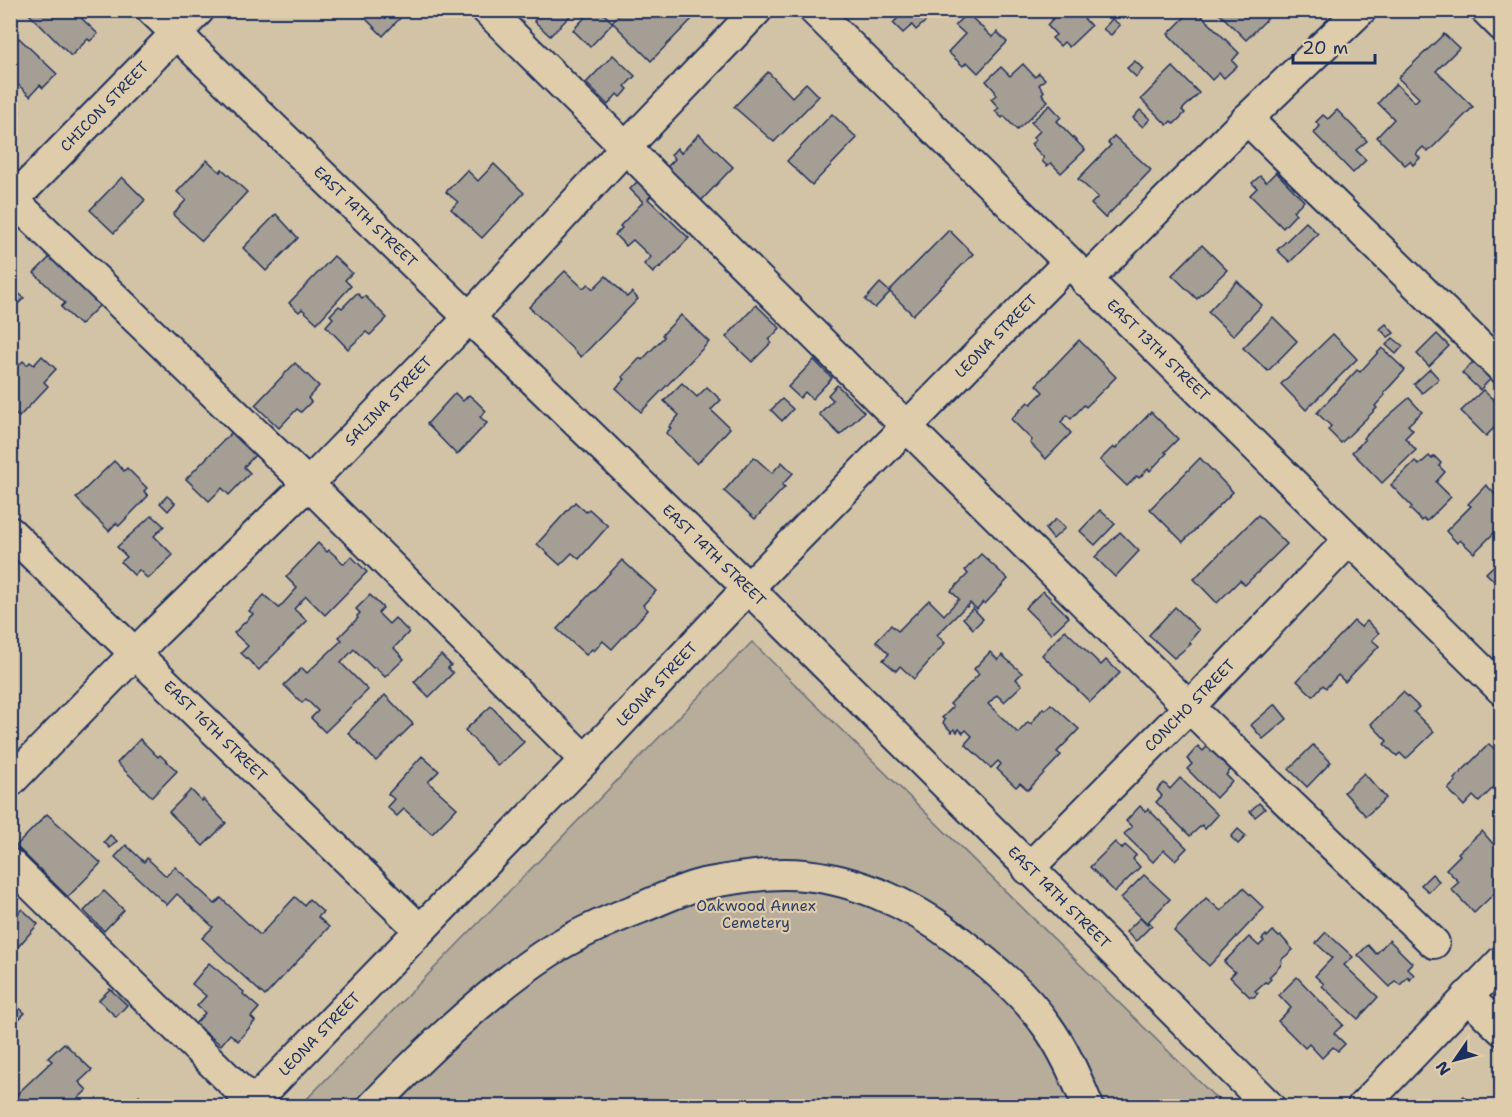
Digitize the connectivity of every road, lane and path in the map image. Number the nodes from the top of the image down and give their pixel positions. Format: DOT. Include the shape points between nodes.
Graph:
graph roads {
  1 [pos="152,10"];
  2 [pos="199,10"];
  3 [pos="487,10"];
  4 [pos="757,10"];
  5 [pos="814,10"];
  6 [pos="1361,10"];
  7 [pos="1486,10"];
  8 [pos="1502,26"];
  9 [pos="176,34"];
  10 [pos="1247,119"];
  11 [pos="626,147"];
  12 [pos="12,200"];
  13 [pos="1077,272"];
  14 [pos="469,318"];
  15 [pos="1502,369"];
  16 [pos="908,427"];
  17 [pos="308,484"];
  18 [pos="10,532"];
  19 [pos="1349,540"];
  20 [pos="748,588"];
  21 [pos="135,654"];
  22 [pos="1502,690"];
  23 [pos="1189,706"];
  24 [pos="585,760"];
  25 [pos="10,783"];
  26 [pos="10,864"];
  27 [pos="1028,869"];
  28 [pos="420,930"];
  29 [pos="1434,943"];
  30 [pos="1502,961"];
  31 [pos="1467,996"];
  32 [pos="1502,1030"];
  33 [pos="251,1105"];
  34 [pos="373,1107"];
  35 [pos="1088,1107"];
  36 [pos="1269,1107"];
  37 [pos="1363,1107"];
  1 -- 9 [label="street, EAST 14TH STREET"];
  2 -- 9 [label="street, CHICON STREET"];
  3 -- 11 [label="street"];
  4 -- 11 [label="street, SALINA STREET"];
  5 -- 13 [label="street, EAST 13TH STREET"];
  6 -- 10 [label="street, LEONA STREET"];
  7 -- 8 [label="street"];
  9 -- 12 [label="street, CHICON STREET"];
  9 -- 14 [label="street, EAST 14TH STREET"];
  10 -- 13 [label="street, LEONA STREET"];
  10 -- 15 [label="street"];
  11 -- 14 [label="street, SALINA STREET"];
  11 -- 16 [label="street"];
  12 -- 17 [label="street"];
  13 -- 16 [label="street, LEONA STREET"];
  13 -- 19 [label="street, EAST 13TH STREET"];
  14 -- 17 [label="street, SALINA STREET"];
  14 -- 20 [label="street, EAST 14TH STREET"];
  16 -- 20 [label="street, LEONA STREET"];
  16 -- 23 [label="street"];
  17 -- 21 [label="street, SALINA STREET"];
  17 -- 24 [label="street"];
  18 -- 21 [label="street, EAST 16TH STREET"];
  19 -- 22 [label="street, EAST 13TH STREET"];
  19 -- 23 [label="street, CONCHO STREET"];
  20 -- 24 [label="street, LEONA STREET"];
  20 -- 27 [label="street, EAST 14TH STREET"];
  21 -- 25 [label="street, SALINA STREET"];
  21 -- 28 [label="street, EAST 16TH STREET"];
  23 -- 27 [label="street, CONCHO STREET"];
  23 -- 29 [label="street"];
  24 -- 28 [label="street, LEONA STREET"];
  26 -- 33 [label="street"];
  27 -- 36 [label="street, EAST 14TH STREET"];
  28 -- 33 [label="street, LEONA STREET"];
  30 -- 31 [label="street"];
  31 -- 32 [label="street"];
  31 -- 37 [label="street"];
  34 -- 35 [label="street" via="480,1006 551,951 603,923 701,885 785,874 832,880 869,892 908,907 942,928 1015,989 1046,1024"];
}
